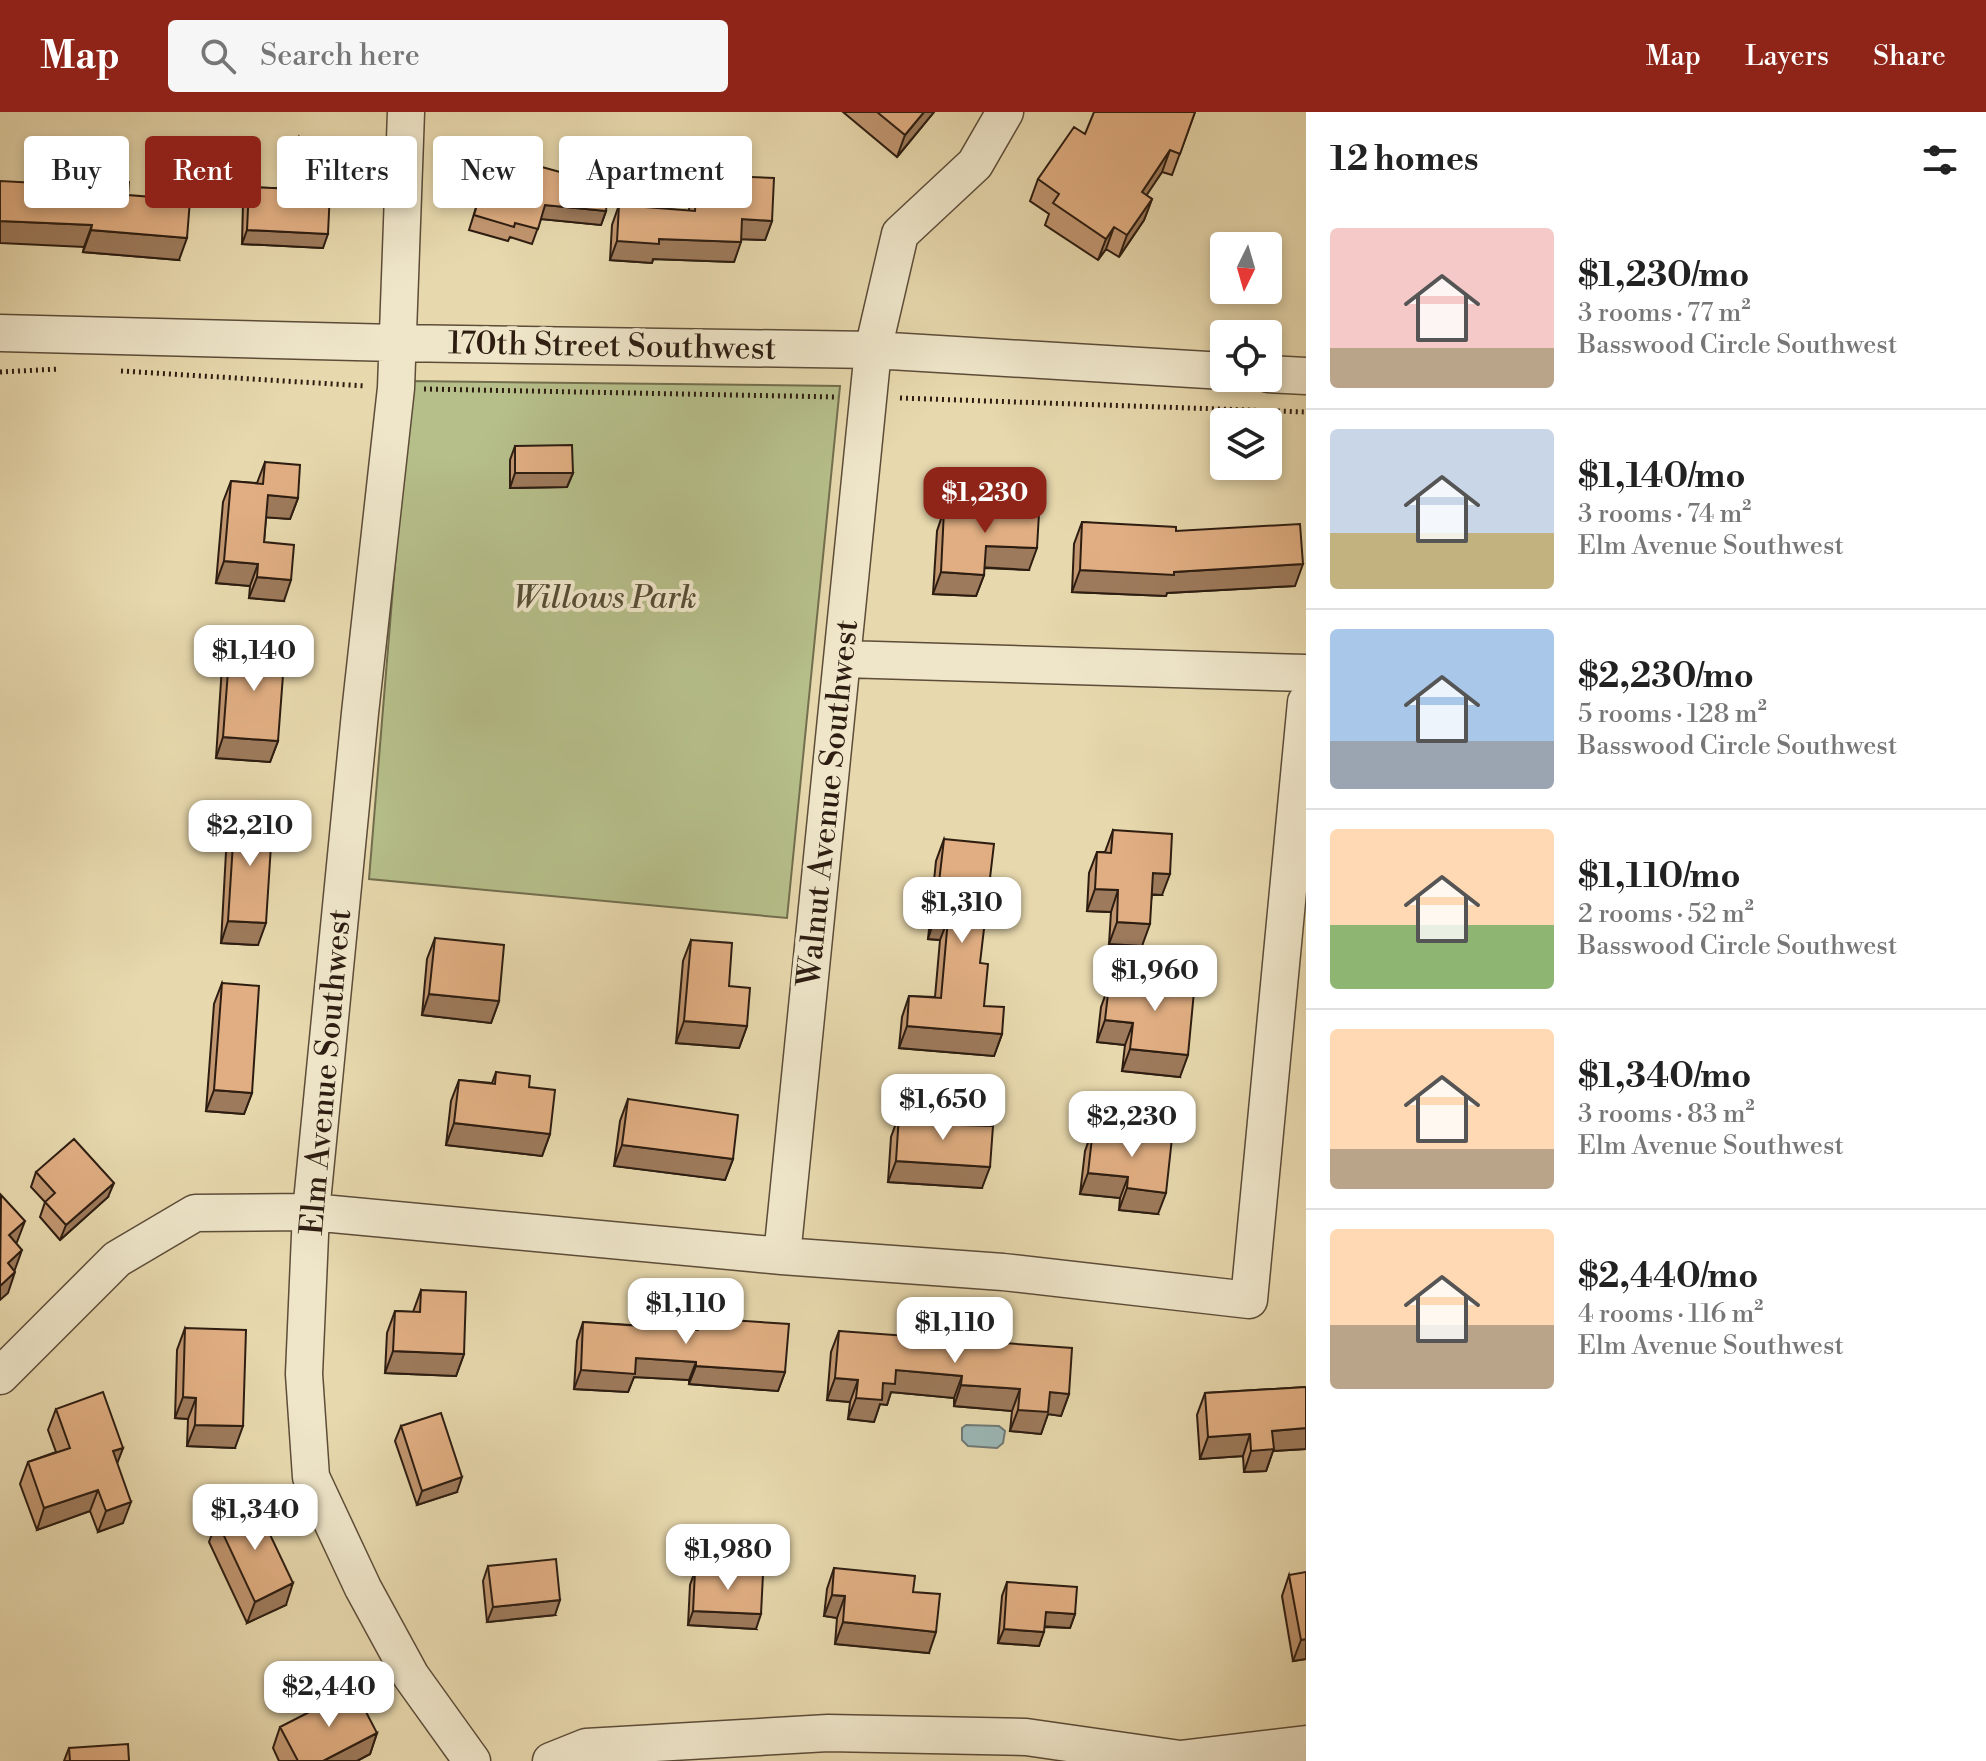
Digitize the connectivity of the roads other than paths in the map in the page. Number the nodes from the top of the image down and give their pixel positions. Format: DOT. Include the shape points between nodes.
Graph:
graph roads {
  1 [pos="406,112"];
  2 [pos="1005,112"];
  3 [pos="0,333"];
  4 [pos="396,343"];
  5 [pos="873,350"];
  6 [pos="1210,370"];
  7 [pos="1282,375"];
  8 [pos="1306,376"];
  9 [pos="843,659"];
  10 [pos="1306,673"];
  11 [pos="1306,702"];
  12 [pos="311,1212"];
  13 [pos="782,1256"];
  14 [pos="0,1376"];
  15 [pos="1306,1744"];
  16 [pos="1025,1749"];
  17 [pos="472,1761"];
  18 [pos="551,1761"];
  1 -- 4 [label="street, Elm Avenue Southwest"];
  2 -- 5 [label="street, Walnut Avenue Southwest" via="975,164 900,234"];
  3 -- 4 [label="street, 170th Street Southwest"];
  4 -- 5 [label="street, 170th Street Southwest"];
  4 -- 12 [label="street, Elm Avenue Southwest" via="396,388"];
  5 -- 6 [label="street, 170th Street Southwest"];
  5 -- 9 [label="street, Walnut Avenue Southwest"];
  7 -- 8 [label="street"];
  9 -- 10 [label="street"];
  9 -- 13 [label="street, Walnut Avenue Southwest"];
  11 -- 13 [label="street" via="1249,1300 1003,1272"];
  12 -- 13 [label="street"];
  12 -- 14 [label="street" via="195,1213 117,1259"];
  12 -- 17 [label="street, Elm Avenue Southwest" via="304,1374 311,1477 411,1676"];
  15 -- 16 [label="street" via="1180,1759"];
  16 -- 18 [label="street" via="828,1733 586,1747"];
}
